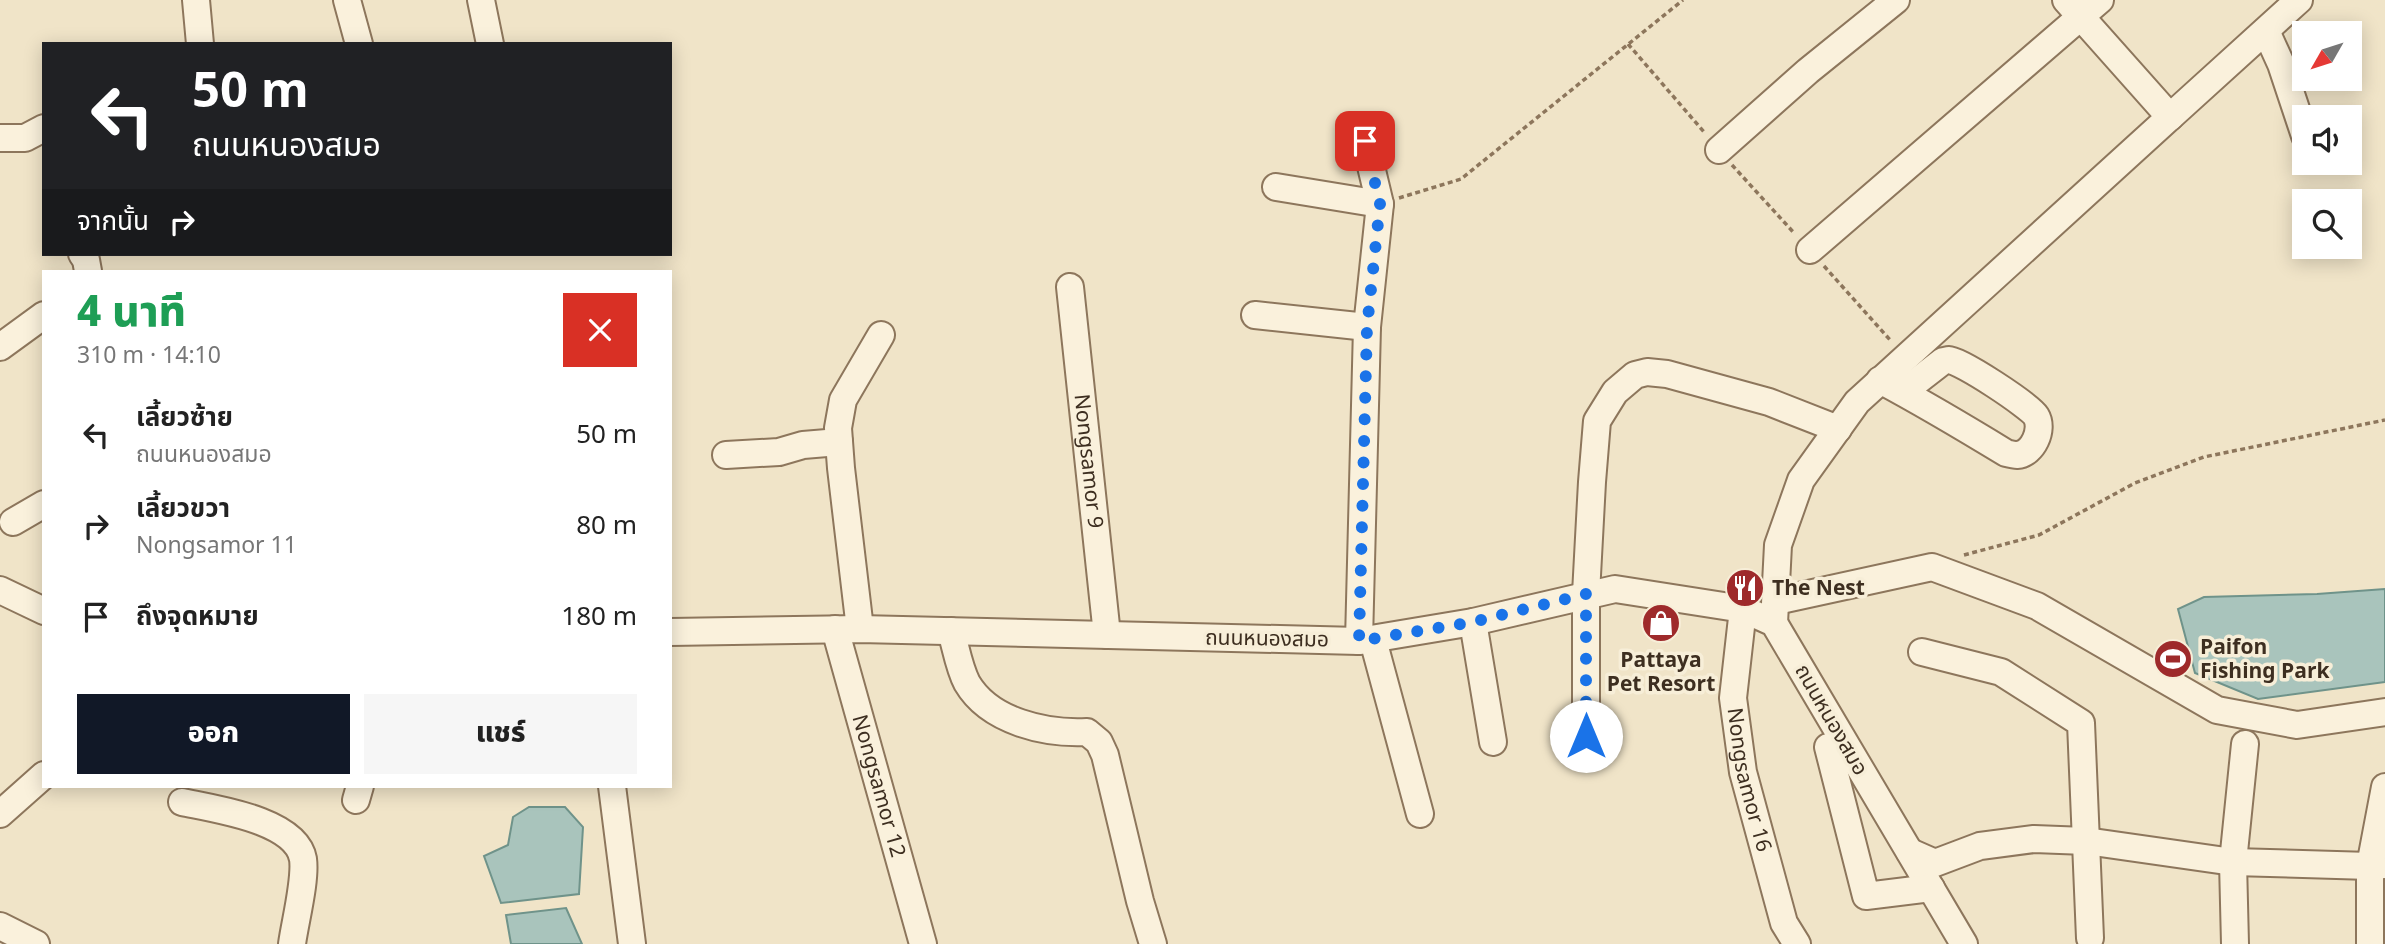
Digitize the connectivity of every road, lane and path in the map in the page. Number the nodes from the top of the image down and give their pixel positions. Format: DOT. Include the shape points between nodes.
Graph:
graph roads {
  1 [pos="196,0"];
  2 [pos="346,0"];
  3 [pos="481,0"];
  4 [pos="1683,0"];
  5 [pos="1896,0"];
  6 [pos="2299,0"];
  7 [pos="2082,6"];
  8 [pos="2266,31"];
  9 [pos="200,42"];
  10 [pos="358,42"];
  11 [pos="490,42"];
  12 [pos="1628,44"];
  13 [pos="2295,105"];
  14 [pos="2170,117"];
  15 [pos="42,129"];
  16 [pos="0,138"];
  17 [pos="1365,141"];
  18 [pos="1719,150"];
  19 [pos="1276,187"];
  20 [pos="1380,204"];
  21 [pos="1810,250"];
  22 [pos="1070,287"];
  23 [pos="1255,315"];
  24 [pos="42,316"];
  25 [pos="1367,327"];
  26 [pos="881,335"];
  27 [pos="0,347"];
  28 [pos="1905,357"];
  29 [pos="1892,386"];
  30 [pos="2385,420"];
  31 [pos="1838,429"];
  32 [pos="839,442"];
  33 [pos="726,455"];
  34 [pos="42,505"];
  35 [pos="13,522"];
  36 [pos="1932,567"];
  37 [pos="0,590"];
  38 [pos="1586,594"];
  39 [pos="1744,609"];
  40 [pos="42,610"];
  41 [pos="1775,612"];
  42 [pos="1473,622"];
  43 [pos="848,629"];
  44 [pos="951,631"];
  45 [pos="672,632"];
  46 [pos="1107,635"];
  47 [pos="1366,641"];
  48 [pos="1922,652"];
  49 [pos="2385,712"];
  50 [pos="1586,736"];
  51 [pos="1493,742"];
  52 [pos="2245,744"];
  53 [pos="1828,747"];
  54 [pos="42,777"];
  55 [pos="2385,787"];
  56 [pos="611,788"];
  57 [pos="183,802"];
  58 [pos="0,814"];
  59 [pos="1420,814"];
  60 [pos="2086,841"];
  61 [pos="1910,852"];
  62 [pos="2233,862"];
  63 [pos="2378,865"];
  64 [pos="1931,888"];
  65 [pos="0,926"];
  66 [pos="2091,938"];
  67 [pos="36,944"];
  68 [pos="292,944"];
  69 [pos="632,944"];
  70 [pos="923,944"];
  71 [pos="1153,944"];
  72 [pos="1797,944"];
  73 [pos="1964,944"];
  74 [pos="2235,944"];
  75 [pos="2371,944"];
  1 -- 9 [label="street"];
  2 -- 10 [label="street"];
  3 -- 11 [label="street"];
  4 -- 12 [label="path"];
  5 -- 18 [label="street"];
  6 -- 8 [label="street"];
  7 -- 14 [label="street"];
  7 -- 21 [label="street"];
  8 -- 13 [label="street"];
  8 -- 14 [label="street"];
  12 -- 18 [label="path"];
  12 -- 20 [label="path" via="1461,179"];
  14 -- 28 [label="street"];
  15 -- 16 [label="street" via="25,138"];
  17 -- 20 [label="street"];
  18 -- 21 [label="path"];
  19 -- 20 [label="street"];
  20 -- 25 [label="street"];
  21 -- 28 [label="path"];
  22 -- 46 [label="street, Nongsamor 9"];
  23 -- 25 [label="street"];
  24 -- 27 [label="street"];
  25 -- 47 [label="street"];
  26 -- 32 [label="street, Nongsamor 12" via="843,400"];
  28 -- 29 [label="street"];
  29 -- 29 [label="street" via="2006,453 2019,455 2034,444 2039,429 2036,416 1961,364 1943,361"];
  29 -- 31 [label="street" via="1857,402"];
  30 -- 36 [label="path" via="2204,457 2135,483 2039,536"];
  31 -- 38 [label="street" via="1769,402 1667,374 1635,375 1615,392 1597,421"];
  31 -- 41 [label="street" via="1801,481 1778,545"];
  32 -- 33 [label="street"];
  32 -- 43 [label="street, Nongsamor 12"];
  34 -- 35 [label="street"];
  36 -- 41 [label="street"];
  36 -- 49 [label="street" via="2037,606 2217,710 2297,725"];
  37 -- 40 [label="street"];
  38 -- 39 [label="street, ถนนหนองสมอ" via="1615,589"];
  38 -- 42 [label="street, ถนนหนองสมอ"];
  38 -- 50 [label="street"];
  39 -- 41 [label="street, ถนนหนองสมอ"];
  39 -- 72 [label="street, Nongsamor 16" via="1733,698 1744,772 1784,923"];
  41 -- 61 [label="street, ถนนหนองสมอ" via="1839,736"];
  42 -- 47 [label="street, ถนนหนองสมอ"];
  42 -- 51 [label="street"];
  43 -- 44 [label="street, ถนนหนองสมอ"];
  43 -- 45 [label="street, ถนนหนองสมอ"];
  43 -- 70 [label="street, Nongsamor 12"];
  44 -- 46 [label="street, ถนนหนองสมอ"];
  44 -- 71 [label="street" via="966,681 978,698 1035,729 1087,732 1099,742"];
  46 -- 47 [label="street, ถนนหนองสมอ"];
  47 -- 59 [label="street"];
  48 -- 60 [label="street" via="2001,672 2081,723"];
  52 -- 62 [label="street"];
  53 -- 64 [label="street" via="1866,896"];
  54 -- 58 [label="street"];
  55 -- 63 [label="street"];
  56 -- 69 [label="street"];
  57 -- 68 [label="street" via="268,824 299,846 303,868"];
  60 -- 61 [label="street" via="2035,839 1980,846 1934,863"];
  60 -- 62 [label="street"];
  60 -- 66 [label="street"];
  61 -- 64 [label="street, ถนนหนองสมอ"];
  62 -- 63 [label="street"];
  62 -- 74 [label="street"];
  63 -- 75 [label="street"];
  64 -- 73 [label="street, ถนนหนองสมอ"];
  65 -- 67 [label="street"];
}
